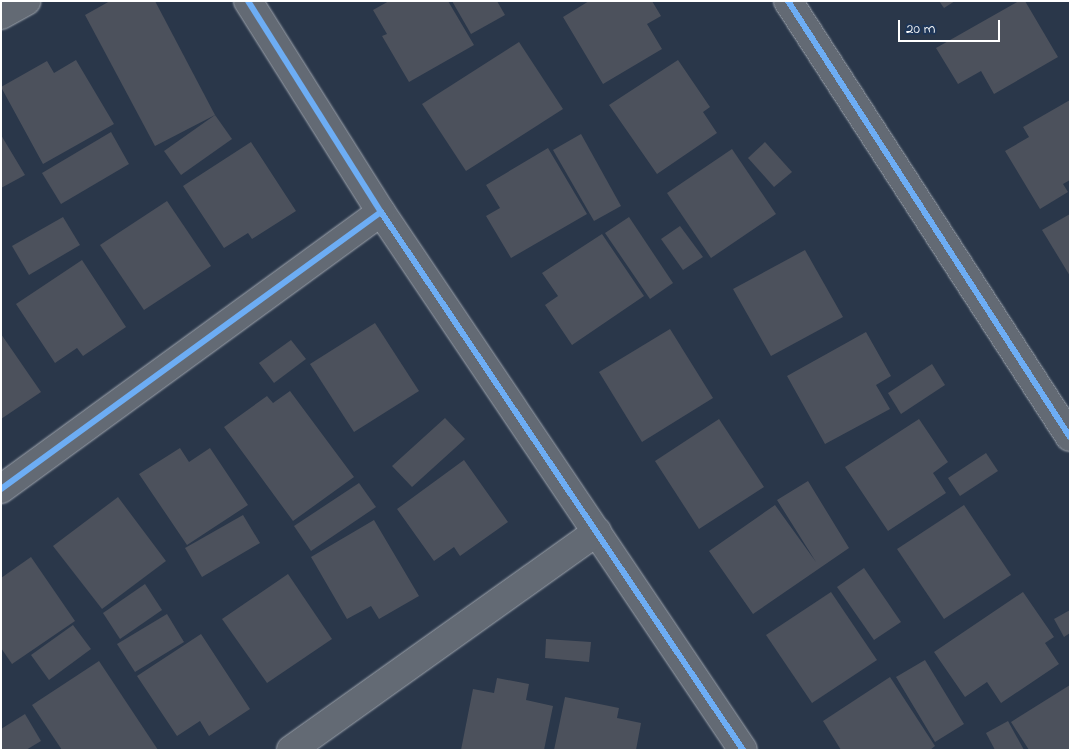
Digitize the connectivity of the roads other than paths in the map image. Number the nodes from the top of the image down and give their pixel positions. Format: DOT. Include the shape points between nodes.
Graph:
graph roads {
  1 [pos="26,1"];
  2 [pos="248,1"];
  3 [pos="788,1"];
  4 [pos="1,15"];
  5 [pos="381,212"];
  6 [pos="1070,437"];
  7 [pos="1,489"];
  8 [pos="597,532"];
  9 [pos="291,750"];
  10 [pos="743,750"];
  1 -- 4 [label="street"];
  2 -- 5 [label="street"];
  3 -- 6 [label="street"];
  5 -- 7 [label="street"];
  5 -- 8 [label="street"];
  8 -- 9 [label="street"];
  8 -- 10 [label="street"];
}
